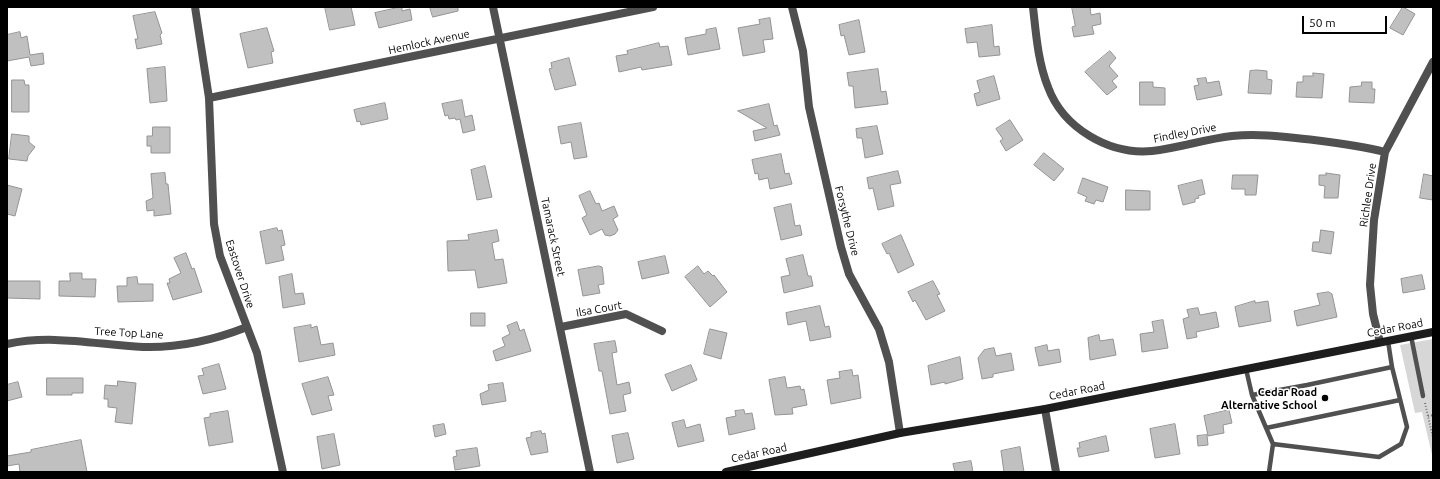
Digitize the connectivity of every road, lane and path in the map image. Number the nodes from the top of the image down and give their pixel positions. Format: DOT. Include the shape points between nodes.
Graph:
graph roads {
  1 [pos="195,7"];
  2 [pos="493,7"];
  3 [pos="653,7"];
  4 [pos="792,7"];
  5 [pos="1033,7"];
  6 [pos="499,39"];
  7 [pos="1433,62"];
  8 [pos="209,98"];
  9 [pos="1385,152"];
  10 [pos="247,327"];
  11 [pos="561,327"];
  12 [pos="662,331"];
  13 [pos="1433,332"];
  14 [pos="1411,336"];
  15 [pos="1384,342"];
  16 [pos="7,344"];
  17 [pos="1392,367"];
  18 [pos="1246,369"];
  19 [pos="1252,395"];
  20 [pos="1423,396"];
  21 [pos="1400,400"];
  22 [pos="1045,409"];
  23 [pos="1433,415"];
  24 [pos="1428,416"];
  25 [pos="1266,428"];
  26 [pos="900,434"];
  27 [pos="1433,438"];
  28 [pos="1273,444"];
  29 [pos="283,472"];
  30 [pos="590,472"];
  31 [pos="726,472"];
  32 [pos="1056,472"];
  33 [pos="1269,472"];
  1 -- 8 [label="street, Eastover Drive"];
  2 -- 6 [label="street, Tamarack Street"];
  3 -- 6 [label="street, Hemlock Avenue"];
  4 -- 26 [label="street, Forsythe Drive" via="803,51 809,107 840,247 849,274 879,329 889,362"];
  5 -- 9 [label="street, Findley Drive" via="1042,68 1048,89 1074,126 1094,139 1129,151 1150,151 1232,136 1284,136 1363,146"];
  6 -- 8 [label="street, Hemlock Avenue"];
  6 -- 11 [label="street, Tamarack Street"];
  7 -- 9 [label="street, Richlee Drive"];
  8 -- 10 [label="street, Eastover Drive" via="214,224 220,256"];
  9 -- 15 [label="street, Richlee Drive" via="1374,220 1370,286 1373,314"];
  10 -- 16 [label="street, Tree Top Lane" via="217,339 180,345 144,347 68,340 36,340"];
  10 -- 29 [label="street, Eastover Drive" via="257,352"];
  11 -- 12 [label="street, Ilsa Court" via="626,314"];
  11 -- 30 [label="street, Tamarack Street"];
  13 -- 14 [label="street, Cedar Road"];
  14 -- 15 [label="street, Cedar Road"];
  14 -- 20 [label="lane"];
  15 -- 17 [label="lane"];
  15 -- 18 [label="street, Cedar Road"];
  17 -- 19 [label="lane"];
  17 -- 21 [label="lane"];
  18 -- 19 [label="lane"];
  18 -- 22 [label="street, Cedar Road"];
  19 -- 25 [label="lane"];
  20 -- 24 [label="path"];
  21 -- 25 [label="lane"];
  21 -- 28 [label="lane" via="1407,427 1401,444 1379,457"];
  22 -- 26 [label="street, Cedar Road"];
  22 -- 32 [label="street"];
  23 -- 24 [label="path"];
  24 -- 27 [label="path"];
  25 -- 28 [label="lane"];
  26 -- 31 [label="street, Cedar Road"];
  28 -- 33 [label="lane"];
}
